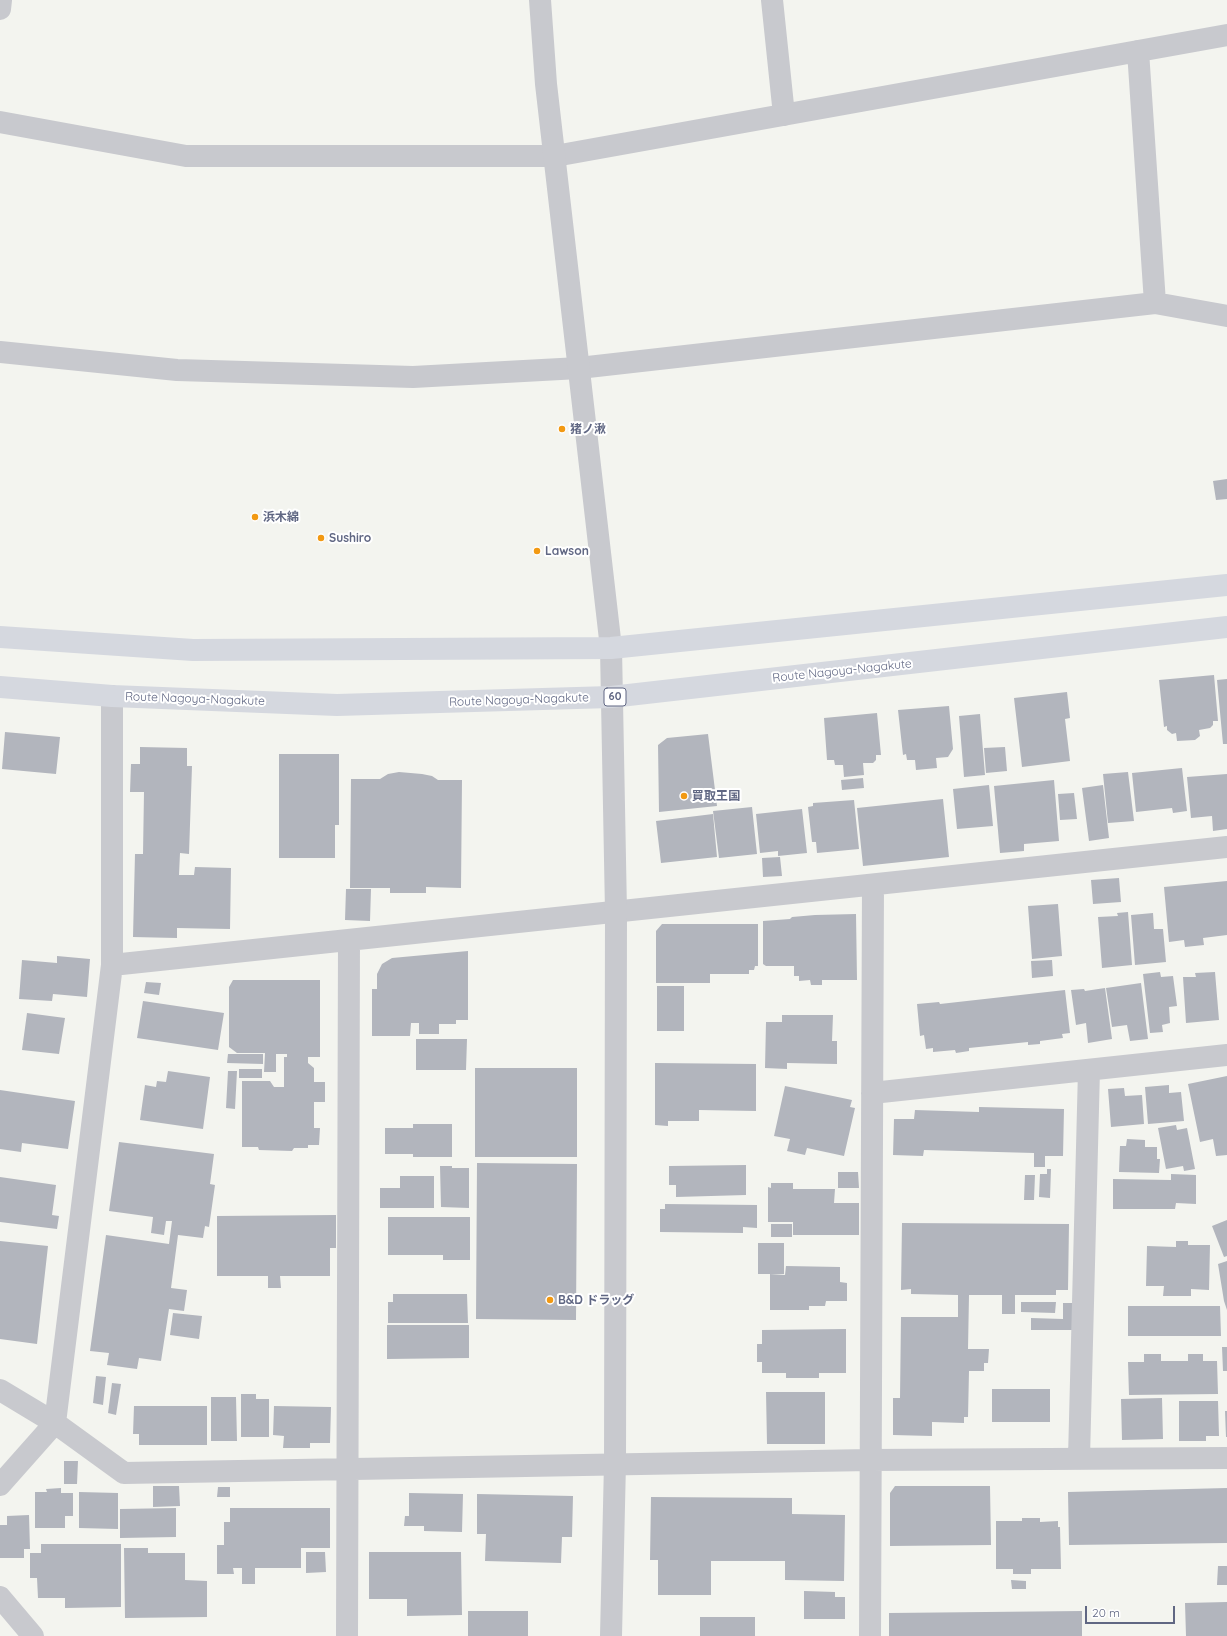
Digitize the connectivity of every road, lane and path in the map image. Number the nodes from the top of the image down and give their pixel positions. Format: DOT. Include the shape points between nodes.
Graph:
graph roads {
  1 [pos="1,0"];
  2 [pos="540,0"];
  3 [pos="772,0"];
  4 [pos="0,9"];
  5 [pos="1227,35"];
  6 [pos="1138,51"];
  7 [pos="784,115"];
  8 [pos="0,122"];
  9 [pos="555,156"];
  10 [pos="1155,303"];
  11 [pos="1227,316"];
  12 [pos="0,352"];
  13 [pos="579,368"];
  14 [pos="1227,585"];
  15 [pos="1227,627"];
  16 [pos="0,637"];
  17 [pos="611,648"];
  18 [pos="0,687"];
  19 [pos="112,696"];
  20 [pos="611,697"];
  21 [pos="1227,847"];
  22 [pos="873,884"];
  23 [pos="616,912"];
  24 [pos="349,940"];
  25 [pos="112,965"];
  26 [pos="1227,1055"];
  27 [pos="1088,1070"];
  28 [pos="872,1093"];
  29 [pos="0,1390"];
  30 [pos="55,1423"];
  31 [pos="1079,1458"];
  32 [pos="1227,1458"];
  33 [pos="870,1460"];
  34 [pos="614,1463"];
  35 [pos="348,1468"];
  36 [pos="0,1485"];
  37 [pos="0,1597"];
  38 [pos="32,1636"];
  39 [pos="347,1636"];
  40 [pos="612,1636"];
  41 [pos="870,1636"];
  1 -- 4 [label="street"];
  2 -- 9 [label="street" via="546,84"];
  3 -- 7 [label="street"];
  5 -- 6 [label="street"];
  6 -- 7 [label="street"];
  6 -- 10 [label="street"];
  7 -- 9 [label="street"];
  8 -- 9 [label="street" via="186,156"];
  9 -- 13 [label="street"];
  10 -- 11 [label="street"];
  10 -- 13 [label="street"];
  12 -- 13 [label="street" via="177,370 413,377"];
  13 -- 17 [label="street"];
  14 -- 17 [label="main road"];
  15 -- 20 [label="main road, Route Nagoya-Nagakute / 60"];
  16 -- 17 [label="main road" via="193,650"];
  17 -- 20 [label="street"];
  18 -- 19 [label="main road, Route Nagoya-Nagakute / 60"];
  19 -- 20 [label="main road, Route Nagoya-Nagakute / 60" via="337,705"];
  19 -- 25 [label="street"];
  20 -- 23 [label="street"];
  21 -- 22 [label="street"];
  22 -- 23 [label="street"];
  22 -- 28 [label="street"];
  23 -- 24 [label="street"];
  23 -- 34 [label="street"];
  24 -- 25 [label="street"];
  24 -- 35 [label="street"];
  25 -- 30 [label="street"];
  26 -- 27 [label="street"];
  27 -- 28 [label="street"];
  27 -- 31 [label="street"];
  28 -- 33 [label="street"];
  29 -- 30 [label="street"];
  30 -- 35 [label="street" via="124,1473"];
  30 -- 36 [label="street"];
  31 -- 32 [label="street"];
  31 -- 33 [label="street"];
  33 -- 34 [label="street"];
  33 -- 41 [label="street"];
  34 -- 35 [label="street"];
  34 -- 40 [label="street"];
  35 -- 39 [label="street"];
  37 -- 38 [label="street"];
}
